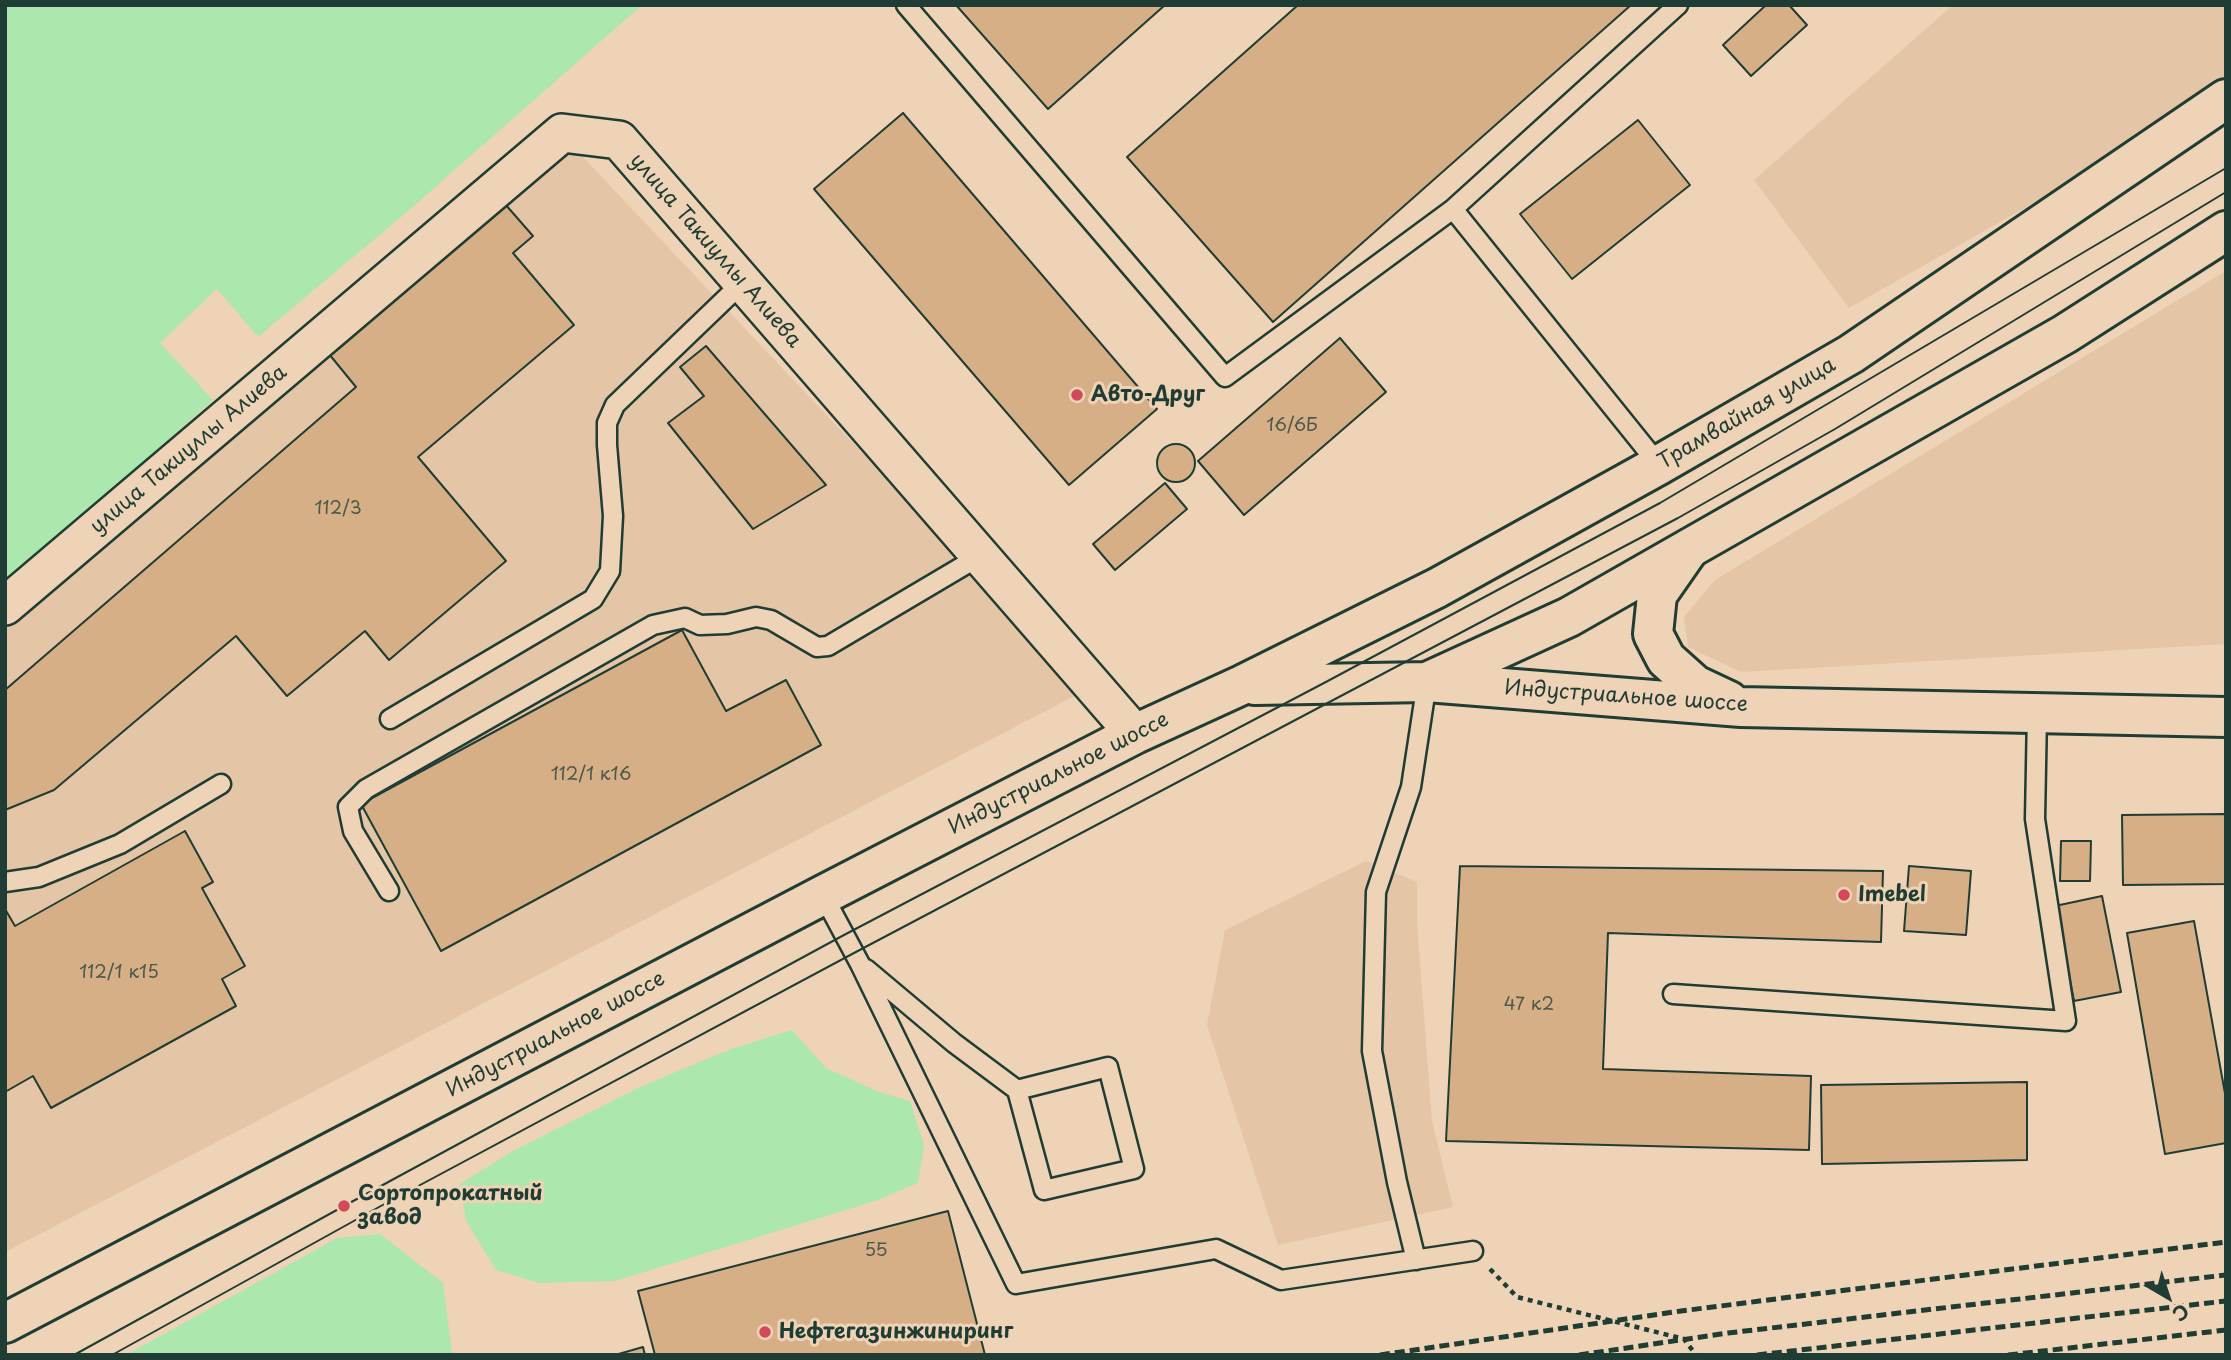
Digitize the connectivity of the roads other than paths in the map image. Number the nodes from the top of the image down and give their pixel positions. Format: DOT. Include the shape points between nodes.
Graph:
graph roads {
  1 [pos="906,5"];
  2 [pos="1678,5"];
  3 [pos="2226,99"];
  4 [pos="1453,209"];
  5 [pos="2226,231"];
  6 [pos="743,282"];
  7 [pos="1659,465"];
  8 [pos="1689,549"];
  9 [pos="980,556"];
  10 [pos="5,606"];
  11 [pos="1427,682"];
  12 [pos="1242,685"];
  13 [pos="1741,707"];
  14 [pos="2037,713"];
  15 [pos="2226,717"];
  16 [pos="390,719"];
  17 [pos="1135,734"];
  18 [pos="221,784"];
  19 [pos="5,883"];
  20 [pos="390,891"];
  21 [pos="822,895"];
  22 [pos="860,964"];
  23 [pos="1673,994"];
  24 [pos="1017,1090"];
  25 [pos="1473,1251"];
  26 [pos="1416,1260"];
  27 [pos="5,1323"];
  1 -- 4 [label="lane" via="1225,377"];
  2 -- 4 [label="lane"];
  3 -- 7 [label="main road, Трамвайная улица" via="1851,354"];
  4 -- 7 [label="lane"];
  5 -- 8 [label="main road" via="2065,334"];
  6 -- 9 [label="street, улица Такиуллы Алиева"];
  6 -- 10 [label="street, улица Такиуллы Алиева" via="619,140 562,133"];
  6 -- 16 [label="lane" via="615,405 607,423 613,516 610,570 593,599"];
  7 -- 12 [label="main road, Трамвайная улица" via="1437,588"];
  8 -- 11 [label="main road" via="1569,617"];
  8 -- 13 [label="main road" via="1657,595 1653,634 1666,659 1695,685"];
  9 -- 17 [label="street, улица Такиуллы Алиева"];
  9 -- 20 [label="lane" via="828,646 817,647 771,620 756,617 727,624 700,625 685,618 653,625 366,789 348,807 353,831"];
  11 -- 12 [label="main road, Индустриальное шоссе"];
  11 -- 13 [label="main road, Индустриальное шоссе"];
  11 -- 26 [label="lane" via="1411,787 1377,892 1372,1051"];
  12 -- 17 [label="main road, Индустриальное шоссе"];
  13 -- 14 [label="main road, Индустриальное шоссе"];
  14 -- 15 [label="main road, Индустриальное шоссе"];
  14 -- 23 [label="lane" via="2035,819 2066,1021"];
  17 -- 21 [label="main road, Индустриальное шоссе"];
  18 -- 19 [label="lane" via="120,844 39,877"];
  21 -- 22 [label="lane"];
  21 -- 27 [label="main road, Индустриальное шоссе"];
  22 -- 24 [label="lane"];
  22 -- 26 [label="lane" via="1016,1284 1216,1250 1281,1280"];
  24 -- 24 [label="lane" via="1044,1190 1134,1169 1108,1068"];
  25 -- 26 [label="lane"];
}
